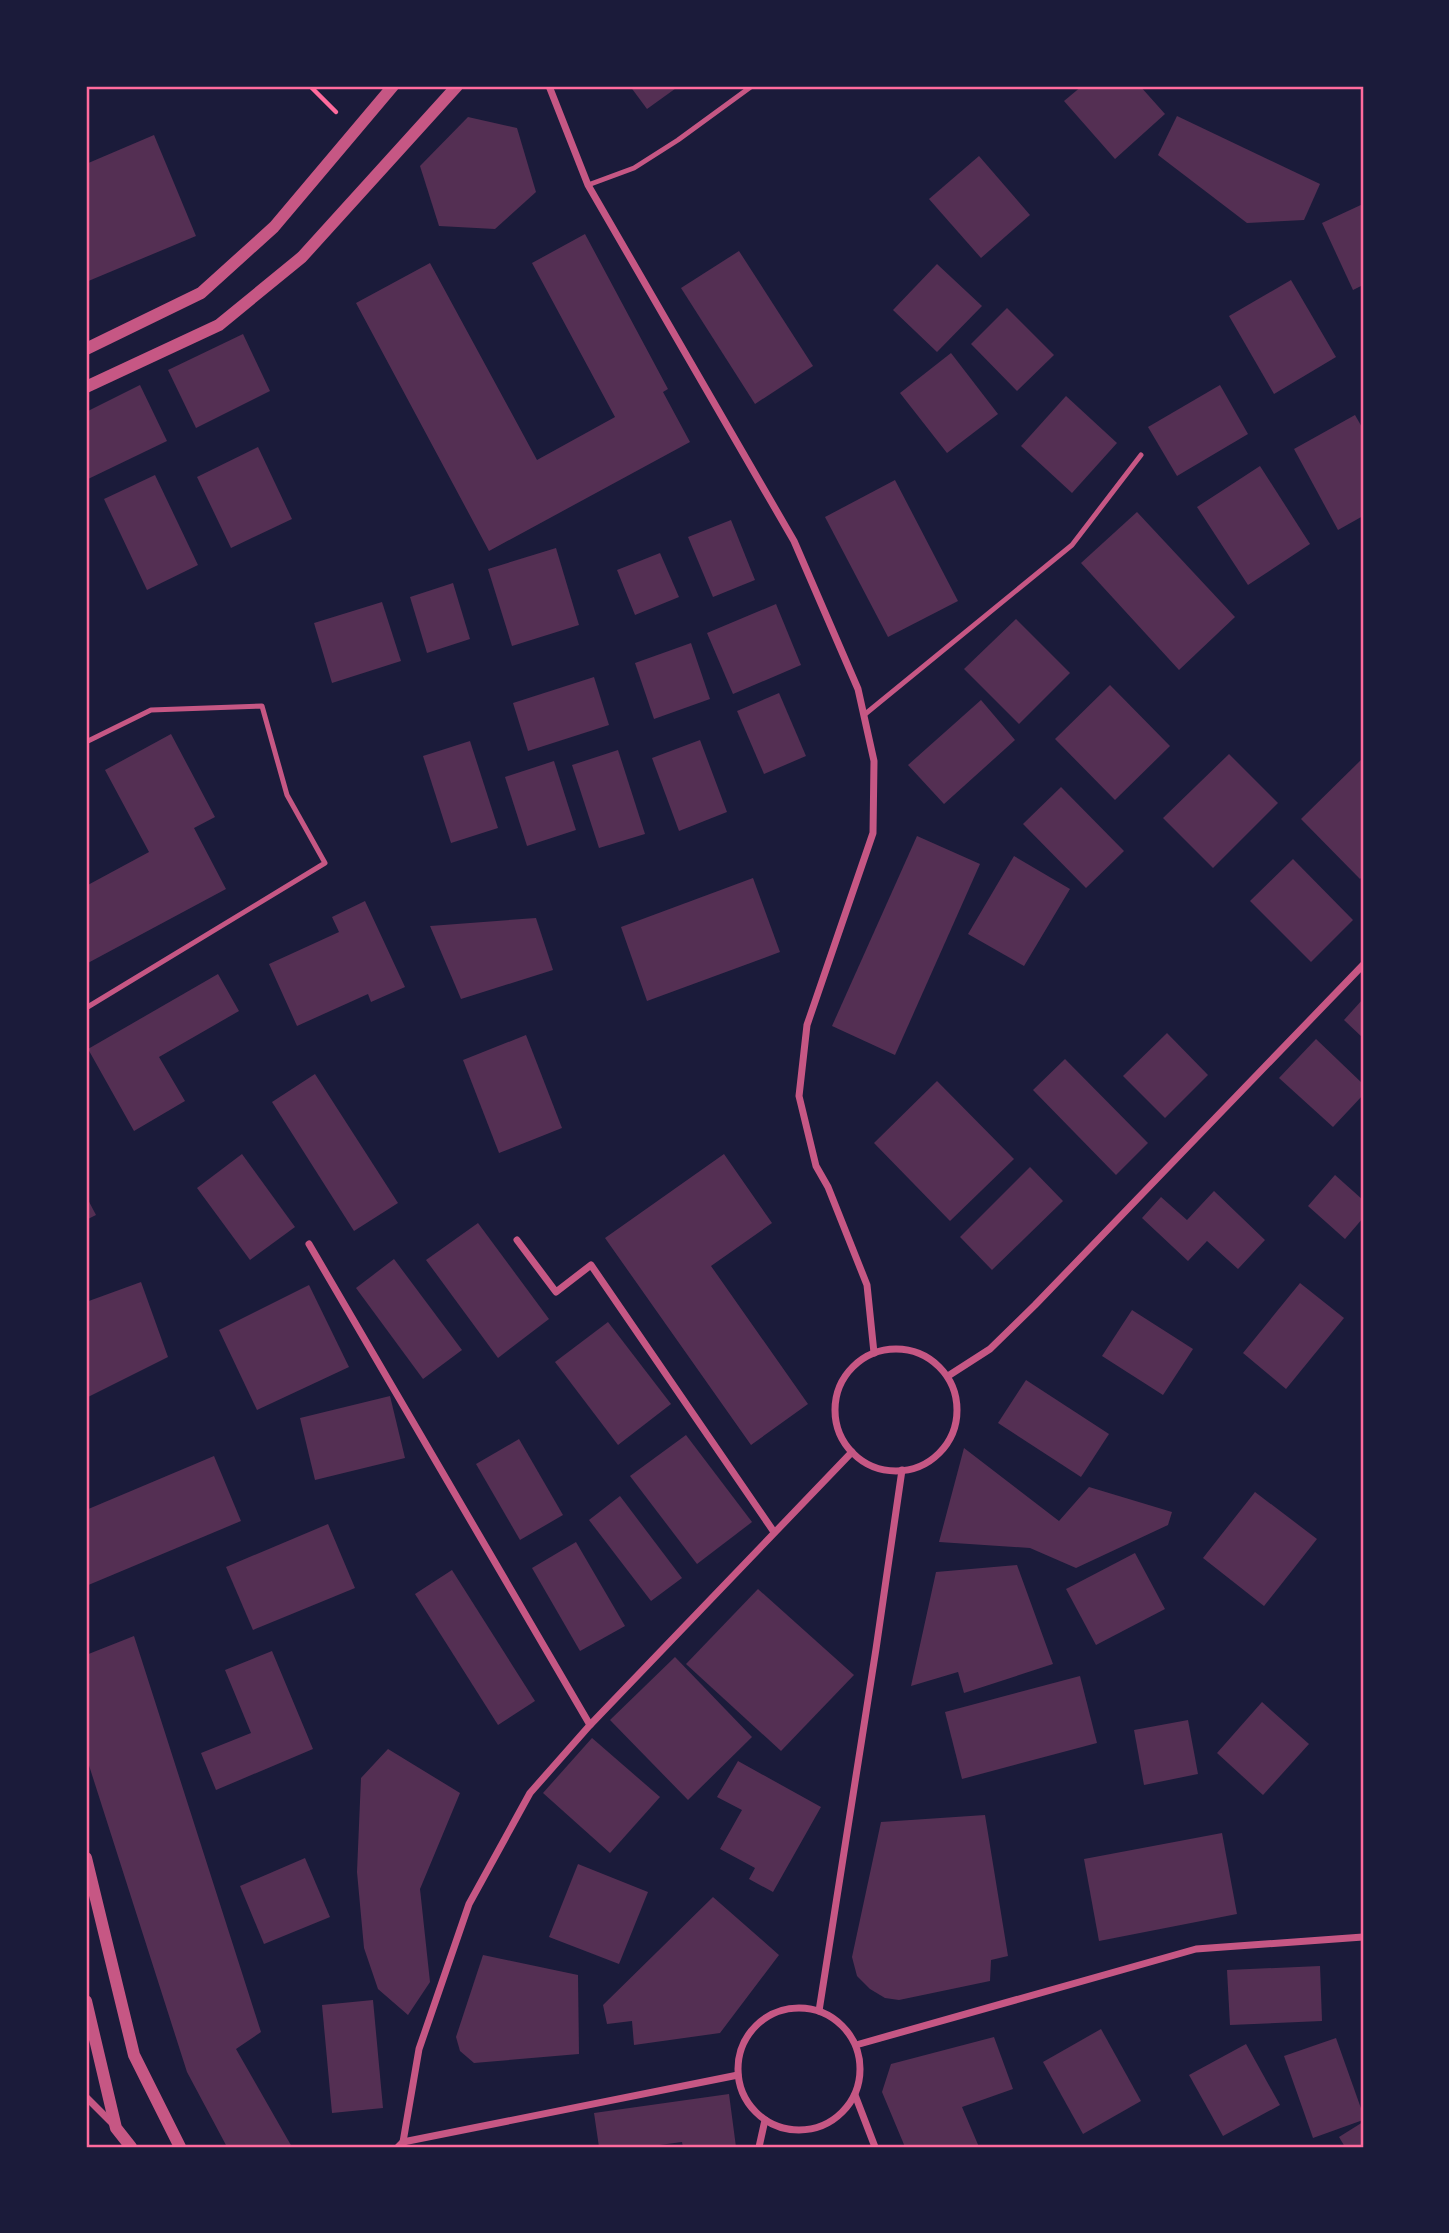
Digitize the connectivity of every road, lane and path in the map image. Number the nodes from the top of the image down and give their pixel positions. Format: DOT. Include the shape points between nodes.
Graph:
graph roads {
  1 [pos="310,86"];
  2 [pos="393,86"];
  3 [pos="457,86"];
  4 [pos="549,86"];
  5 [pos="752,86"];
  6 [pos="357,131"];
  7 [pos="588,185"];
  8 [pos="86,349"];
  9 [pos="86,387"];
  10 [pos="1141,455"];
  11 [pos="864,715"];
  12 [pos="86,742"];
  13 [pos="1363,965"];
  14 [pos="86,1008"];
  15 [pos="517,1240"];
  16 [pos="309,1244"];
  17 [pos="874,1353"];
  18 [pos="948,1376"];
  19 [pos="852,1452"];
  20 [pos="902,1470"];
  21 [pos="774,1532"];
  22 [pos="590,1725"];
  23 [pos="86,1858"];
  24 [pos="1363,1937"];
  25 [pos="86,2001"];
  26 [pos="819,2011"];
  27 [pos="856,2045"];
  28 [pos="738,2075"];
  29 [pos="855,2095"];
  30 [pos="86,2097"];
  31 [pos="765,2120"];
  32 [pos="116,2128"];
  33 [pos="400,2145"];
  34 [pos="131,2147"];
  35 [pos="180,2147"];
  36 [pos="759,2147"];
  37 [pos="875,2147"];
  1 -- 6 [label="path"];
  2 -- 6 [label="street"];
  3 -- 9 [label="street" via="302,257 219,325"];
  4 -- 7 [label="street"];
  5 -- 7 [label="lane" via="634,168"];
  6 -- 8 [label="street" via="274,227 201,293"];
  7 -- 11 [label="street" via="794,541 858,689"];
  10 -- 11 [label="lane" via="1072,545"];
  11 -- 17 [label="street" via="874,761 873,833 807,1025 799,1096 816,1166 867,1285"];
  12 -- 14 [label="lane" via="151,710 262,706 287,794 326,863"];
  13 -- 18 [label="street" via="1035,1305 990,1349"];
  15 -- 21 [label="street" via="556,1292 591,1265"];
  16 -- 22 [label="street"];
  17 -- 18 [label="street" via="894,1348 915,1351 934,1361"];
  17 -- 19 [label="street" via="850,1370 836,1396 840,1436"];
  18 -- 20 [label="street" via="956,1395 957,1416 951,1436 939,1453 922,1465"];
  19 -- 20 [label="street" via="874,1466"];
  19 -- 21 [label="street"];
  20 -- 26 [label="street"];
  21 -- 22 [label="street"];
  22 -- 33 [label="street" via="530,1793 469,1904 419,2049"];
  23 -- 35 [label="street" via="134,2054"];
  24 -- 27 [label="street" via="1196,1949"];
  25 -- 32 [label="street"];
  26 -- 27 [label="street" via="845,2028"];
  26 -- 28 [label="street" via="799,2008 767,2017 751,2031 741,2050"];
  27 -- 29 [label="street" via="860,2075"];
  28 -- 31 [label="street" via="743,2095"];
  28 -- 33 [label="street"];
  29 -- 31 [label="street" via="844,2112 806,2130 785,2129"];
  29 -- 37 [label="street"];
  30 -- 32 [label="street"];
  31 -- 36 [label="street"];
  32 -- 34 [label="street"];
}
